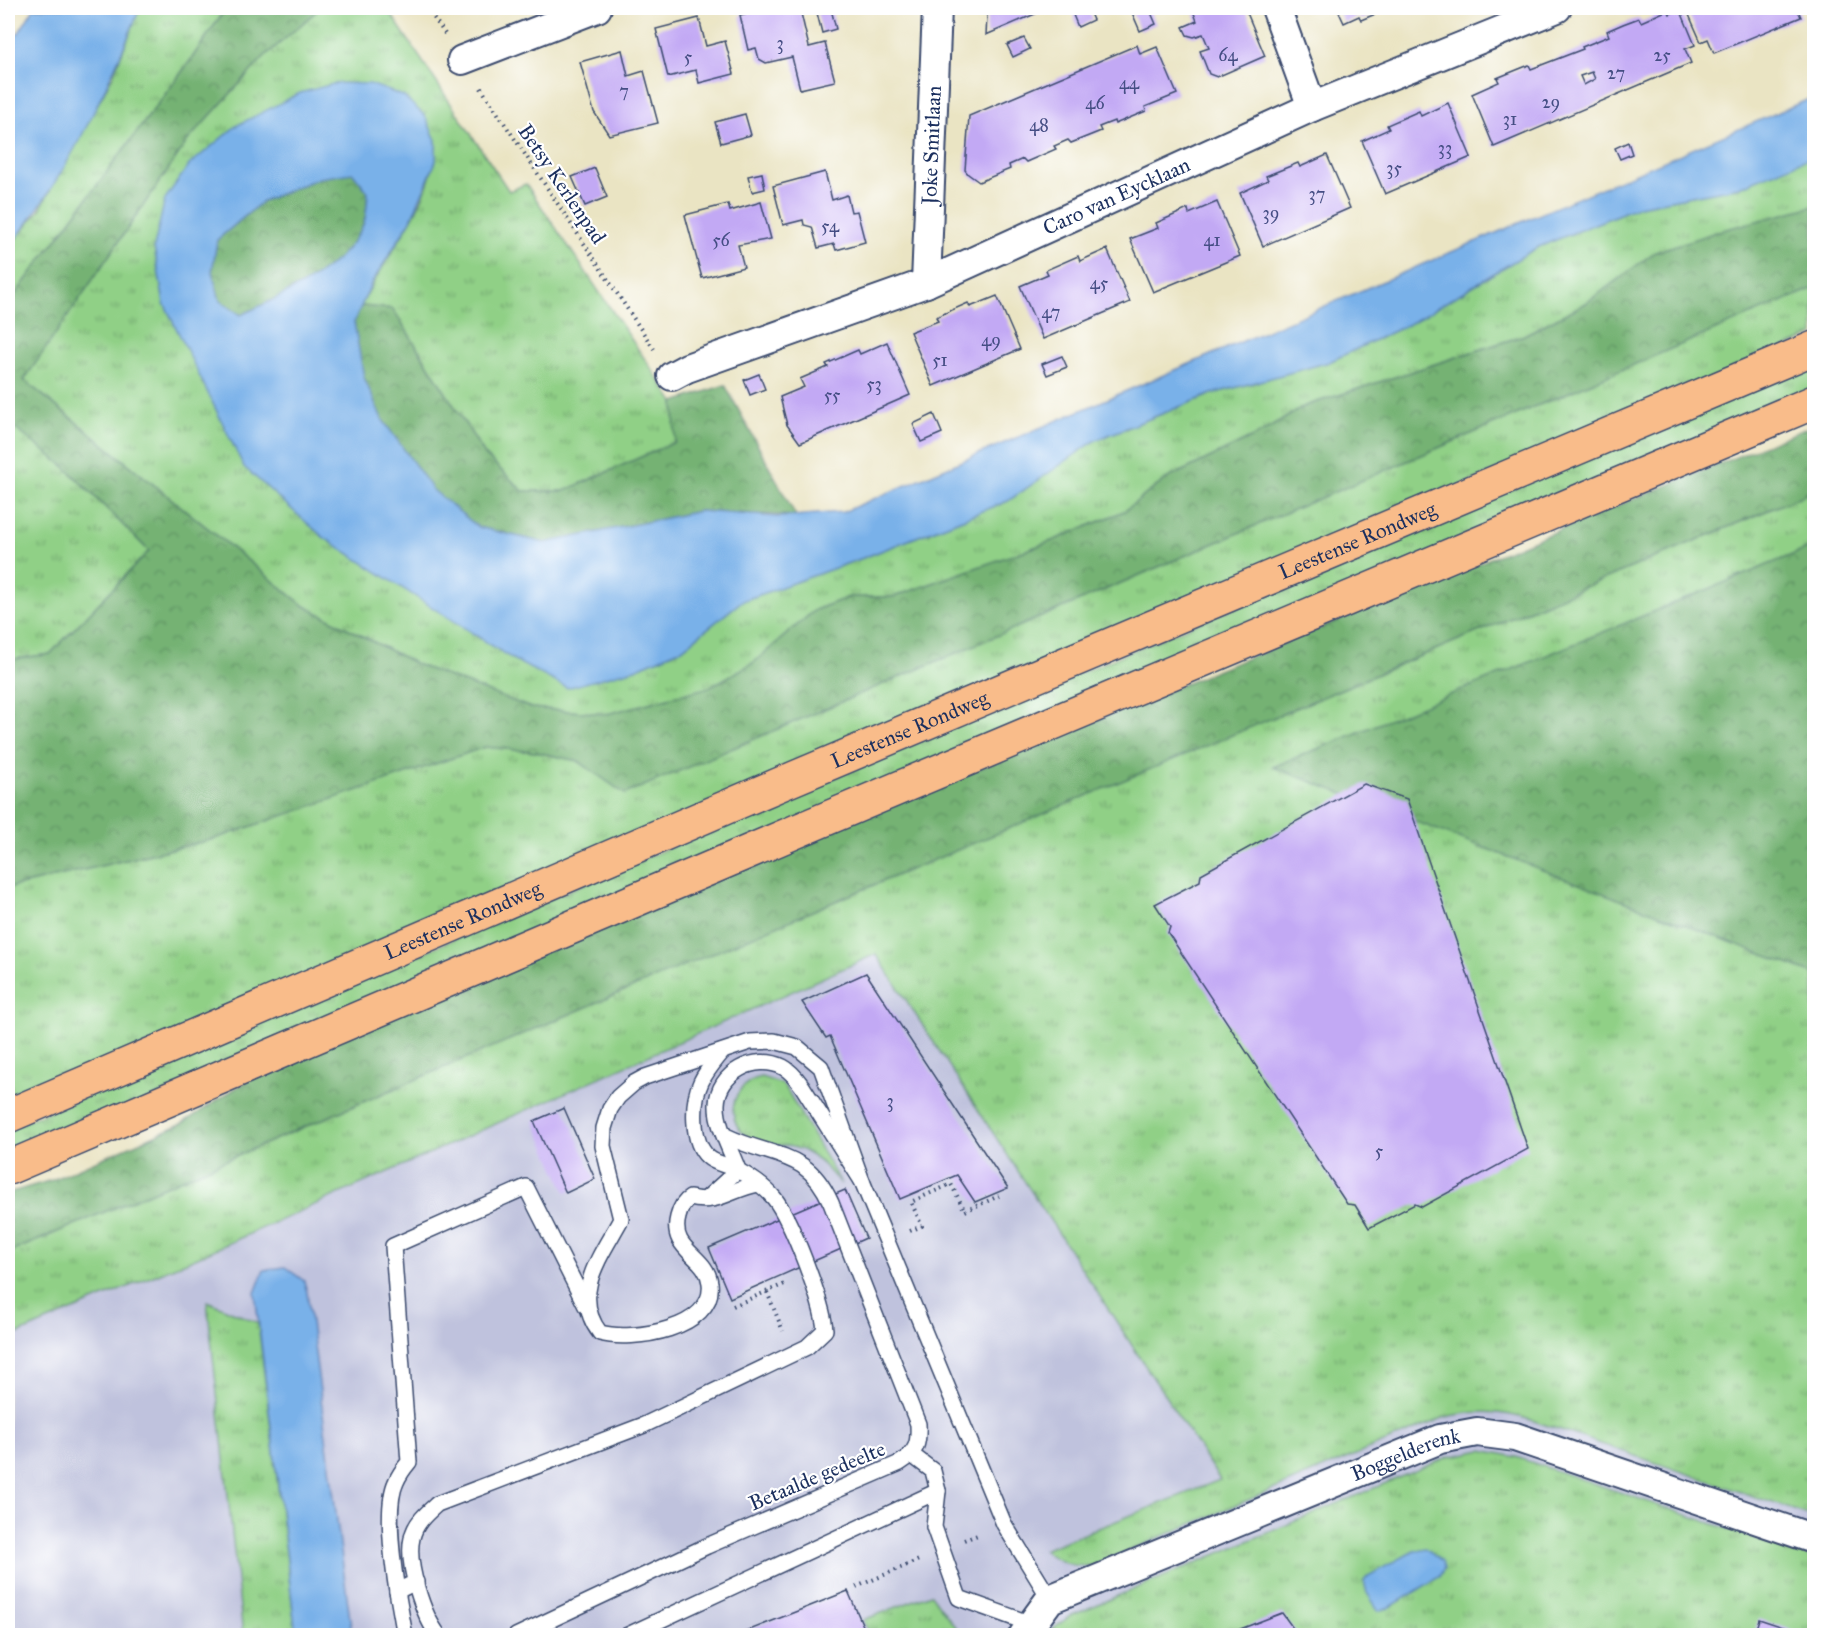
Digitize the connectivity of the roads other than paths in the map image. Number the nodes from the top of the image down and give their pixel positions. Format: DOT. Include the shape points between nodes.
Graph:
graph roads {
  1 [pos="597,8"];
  2 [pos="937,8"];
  3 [pos="1276,8"];
  4 [pos="1557,8"];
  5 [pos="462,60"];
  6 [pos="1312,107"];
  7 [pos="926,283"];
  8 [pos="1815,348"];
  9 [pos="672,376"];
  10 [pos="1815,402"];
  11 [pos="722,1052"];
  12 [pos="8,1116"];
  13 [pos="726,1136"];
  14 [pos="8,1168"];
  15 [pos="738,1170"];
  16 [pos="862,1181"];
  17 [pos="758,1184"];
  18 [pos="705,1200"];
  19 [pos="586,1306"];
  20 [pos="912,1455"];
  21 [pos="938,1491"];
  22 [pos="1815,1539"];
  23 [pos="416,1582"];
  24 [pos="397,1591"];
  25 [pos="1050,1599"];
  26 [pos="1027,1630"];
  27 [pos="405,1635"];
  28 [pos="439,1635"];
  29 [pos="516,1635"];
  30 [pos="626,1635"];
  1 -- 5 [label="street"];
  2 -- 7 [label="street, Joke Smitlaan"];
  3 -- 6 [label="street"];
  4 -- 6 [label="street, Caro van Eycklaan"];
  6 -- 7 [label="street, Caro van Eycklaan"];
  7 -- 9 [label="street, Caro van Eycklaan"];
  8 -- 12 [label="main road, Leestense Rondweg" via="778,785"];
  10 -- 14 [label="main road"];
  11 -- 15 [label="lane" via="700,1082 696,1126 708,1158"];
  11 -- 16 [label="lane" via="750,1042 774,1041 797,1047 821,1067"];
  11 -- 19 [label="lane" via="645,1077 610,1109 603,1146 621,1219 588,1280"];
  13 -- 15 [label="lane"];
  13 -- 16 [label="lane" via="717,1105 720,1090 732,1073 755,1063 783,1067 802,1086"];
  13 -- 20 [label="lane, Betaalde gedeelte" via="806,1166 818,1178 918,1424 919,1442"];
  15 -- 17 [label="lane"];
  15 -- 18 [label="lane"];
  16 -- 25 [label="lane" via="1004,1524"];
  17 -- 18 [label="lane"];
  17 -- 23 [label="lane" via="779,1206 824,1314 825,1330 807,1347 644,1425 437,1504 419,1521 412,1539"];
  18 -- 19 [label="lane" via="687,1199 676,1225 677,1238 708,1273 706,1305 698,1314 650,1335 614,1337 600,1333 590,1321"];
  19 -- 24 [label="lane" via="526,1187 393,1246 409,1462 395,1483 392,1498"];
  20 -- 21 [label="lane" via="933,1471"];
  20 -- 29 [label="lane, Betaalde gedeelte"];
  21 -- 26 [label="lane" via="934,1527 959,1598"];
  21 -- 30 [label="lane"];
  22 -- 25 [label="street, Boggelderenk" via="1515,1437 1477,1432 1440,1439"];
  23 -- 24 [label="lane"];
  23 -- 28 [label="lane" via="430,1624"];
  24 -- 27 [label="lane"];
  25 -- 26 [label="street"];
}
